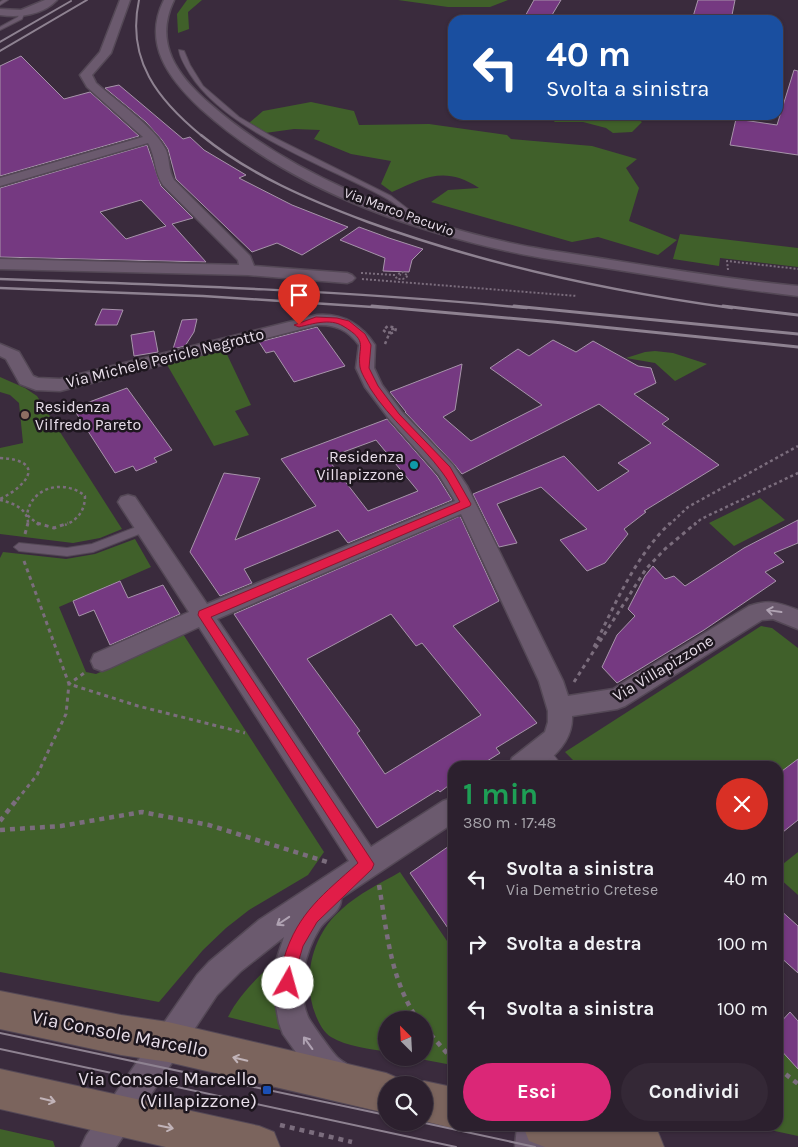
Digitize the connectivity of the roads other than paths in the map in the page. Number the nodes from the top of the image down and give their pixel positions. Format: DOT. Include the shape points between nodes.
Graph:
graph roads {
  1 [pos="6,0"];
  2 [pos="52,0"];
  3 [pos="125,0"];
  4 [pos="169,0"];
  5 [pos="0,4"];
  6 [pos="0,12"];
  7 [pos="22,14"];
  8 [pos="0,29"];
  9 [pos="181,51"];
  10 [pos="152,138"];
  11 [pos="0,182"];
  12 [pos="420,221"];
  13 [pos="0,264"];
  14 [pos="248,270"];
  15 [pos="347,278"];
  16 [pos="798,291"];
  17 [pos="0,350"];
  18 [pos="128,502"];
  19 [pos="466,504"];
  20 [pos="144,528"];
  21 [pos="20,547"];
  22 [pos="204,615"];
  23 [pos="798,620"];
  24 [pos="102,661"];
  25 [pos="560,707"];
  26 [pos="549,759"];
  27 [pos="448,813"];
  28 [pos="373,874"];
  29 [pos="0,1010"];
  30 [pos="168,1042"];
  31 [pos="0,1089"];
  32 [pos="371,1090"];
  33 [pos="433,1103"];
  34 [pos="448,1106"];
  35 [pos="533,1131"];
  36 [pos="568,1131"];
  37 [pos="107,1132"];
  38 [pos="259,1147"];
  39 [pos="531,1147"];
  40 [pos="643,1147"];
  1 -- 5 [label="lane"];
  2 -- 7 [label="street"];
  3 -- 10 [label="street" via="105,53 86,75 92,85"];
  4 -- 12 [label="street, Via Marco Pacuvio" via="159,23 164,54 182,85 214,116 250,144 292,169"];
  6 -- 7 [label="street"];
  7 -- 8 [label="lane"];
  9 -- 12 [label="lane" via="202,87 237,118 277,142 388,197"];
  10 -- 11 [label="street"];
  10 -- 14 [label="street" via="160,152 164,176 245,259"];
  12 -- 16 [label="street, Via Marco Pacuvio" via="508,247 738,278"];
  13 -- 14 [label="street"];
  14 -- 15 [label="street"];
  17 -- 19 [label="street, Via Michele Pericle Negrotto" via="13,356 26,380 49,386 316,320 337,320 361,336 367,345 365,368 374,387 446,470"];
  18 -- 20 [label="street"];
  19 -- 22 [label="street"];
  19 -- 25 [label="street, Via Michele Pericle Negrotto"];
  20 -- 21 [label="lane" via="94,548 67,552"];
  20 -- 22 [label="street"];
  22 -- 24 [label="street"];
  22 -- 28 [label="street"];
  23 -- 25 [label="street, Via Villapizzone, one-way" via="774,610 757,612 617,699"];
  25 -- 26 [label="street" via="559,731"];
  27 -- 28 [label="street"];
  28 -- 30 [label="street, one-way" via="256,939 207,985"];
  32 -- 28 [label="street, one-way" via="326,1068 294,1023 288,970 296,943 311,917"];
  29 -- 30 [label="main road, Via Console Marcello"];
  32 -- 30 [label="main road, Via Console Marcello, one-way"];
  30 -- 37 [label="street"];
  31 -- 37 [label="main road, one-way"];
  33 -- 34 [label="main road"];
  35 -- 39 [label="street"];
  36 -- 40 [label="main road"];
  37 -- 38 [label="main road, one-way"];
}
